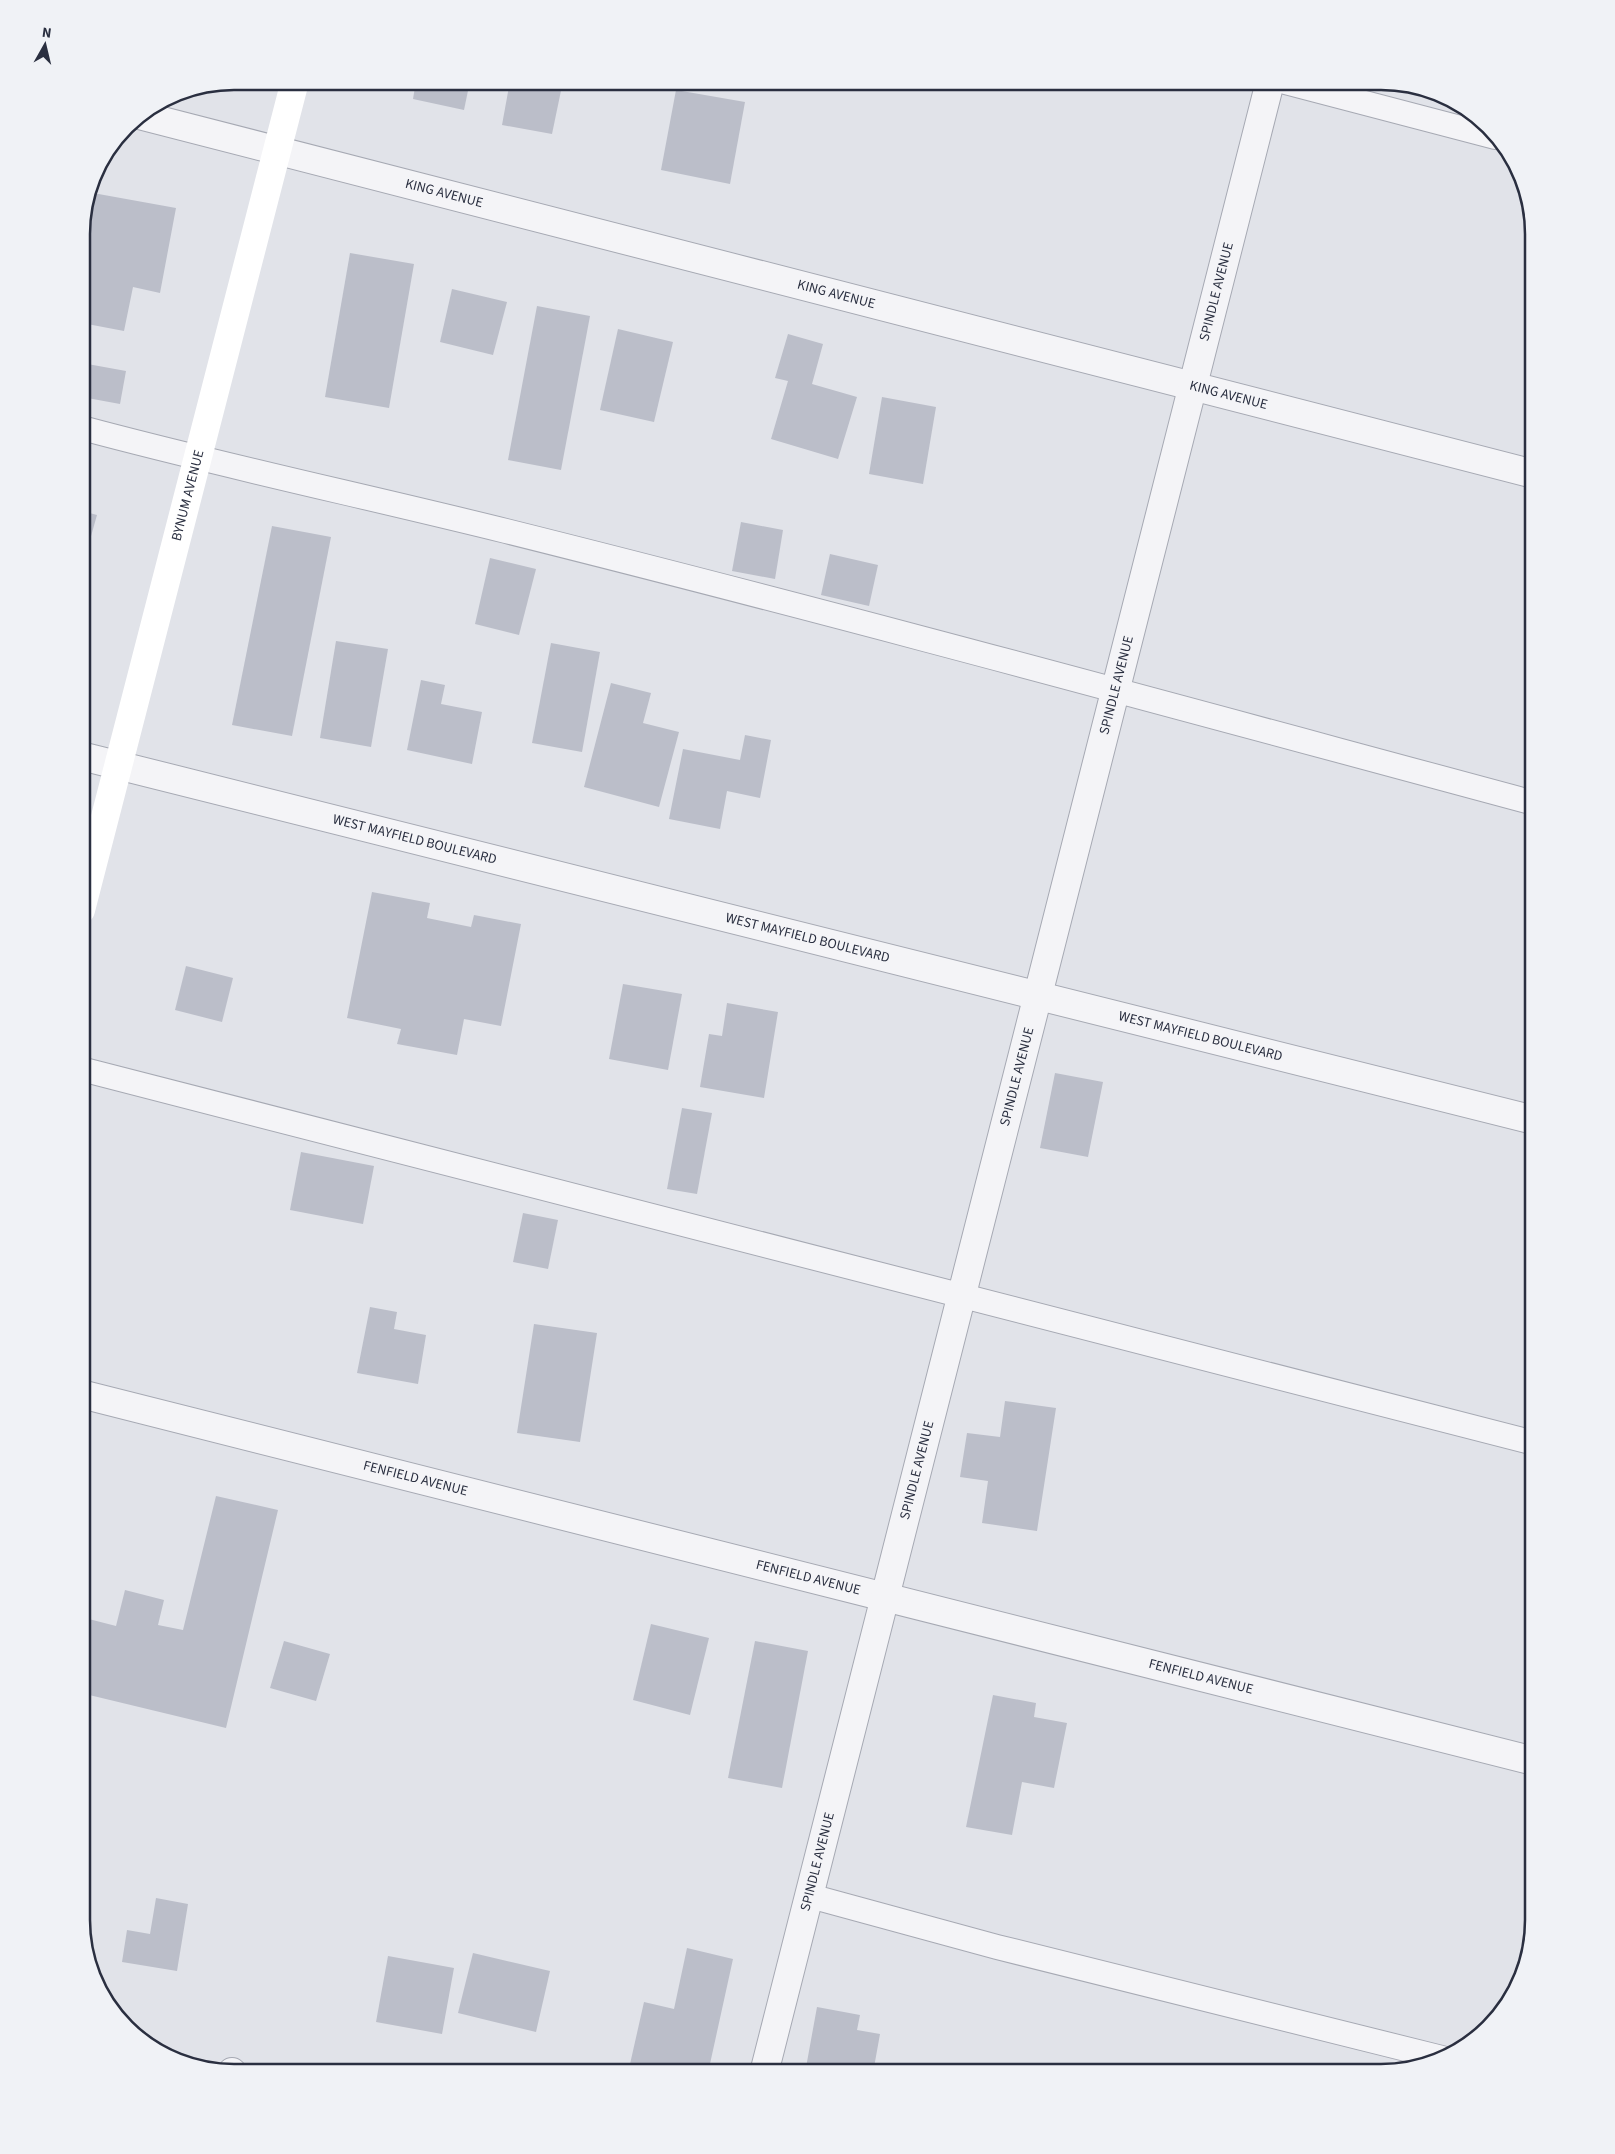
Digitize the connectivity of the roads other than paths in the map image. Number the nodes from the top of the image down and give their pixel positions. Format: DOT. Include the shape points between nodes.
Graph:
graph roads {
  1 [pos="293,90"];
  2 [pos="1268,90"];
  3 [pos="1316,90"];
  4 [pos="149,118"];
  5 [pos="1485,134"];
  6 [pos="276,151"];
  7 [pos="1194,386"];
  8 [pos="90,430"];
  9 [pos="198,459"];
  10 [pos="1525,472"];
  11 [pos="1116,690"];
  12 [pos="90,758"];
  13 [pos="120,766"];
  14 [pos="1525,800"];
  15 [pos="90,880"];
  16 [pos="1038,995"];
  17 [pos="90,1071"];
  18 [pos="1525,1118"];
  19 [pos="961,1297"];
  20 [pos="90,1396"];
  21 [pos="1525,1441"];
  22 [pos="885,1597"];
  23 [pos="1525,1760"];
  24 [pos="810,1896"];
  25 [pos="1430,2055"];
  26 [pos="766,2064"];
  1 -- 6 [label="main road, BYNUM AVENUE"];
  2 -- 7 [label="street, SPINDLE AVENUE"];
  3 -- 5 [label="lane"];
  4 -- 6 [label="street, KING AVENUE"];
  6 -- 7 [label="street, KING AVENUE"];
  6 -- 9 [label="main road, BYNUM AVENUE"];
  7 -- 10 [label="street, KING AVENUE"];
  7 -- 11 [label="street, SPINDLE AVENUE"];
  8 -- 9 [label="lane"];
  9 -- 11 [label="lane" via="505,531"];
  9 -- 13 [label="main road, BYNUM AVENUE"];
  11 -- 14 [label="lane"];
  11 -- 16 [label="street, SPINDLE AVENUE"];
  12 -- 13 [label="street, WEST MAYFIELD BOULEVARD"];
  13 -- 15 [label="main road, BYNUM AVENUE"];
  13 -- 16 [label="street, WEST MAYFIELD BOULEVARD"];
  16 -- 18 [label="street, WEST MAYFIELD BOULEVARD"];
  16 -- 19 [label="street, SPINDLE AVENUE"];
  17 -- 19 [label="lane"];
  19 -- 21 [label="lane"];
  19 -- 22 [label="street, SPINDLE AVENUE"];
  20 -- 22 [label="street, FENFIELD AVENUE"];
  22 -- 23 [label="street, FENFIELD AVENUE"];
  22 -- 24 [label="street, SPINDLE AVENUE"];
  24 -- 25 [label="lane" via="997,1948"];
  24 -- 26 [label="street, SPINDLE AVENUE"];
}
